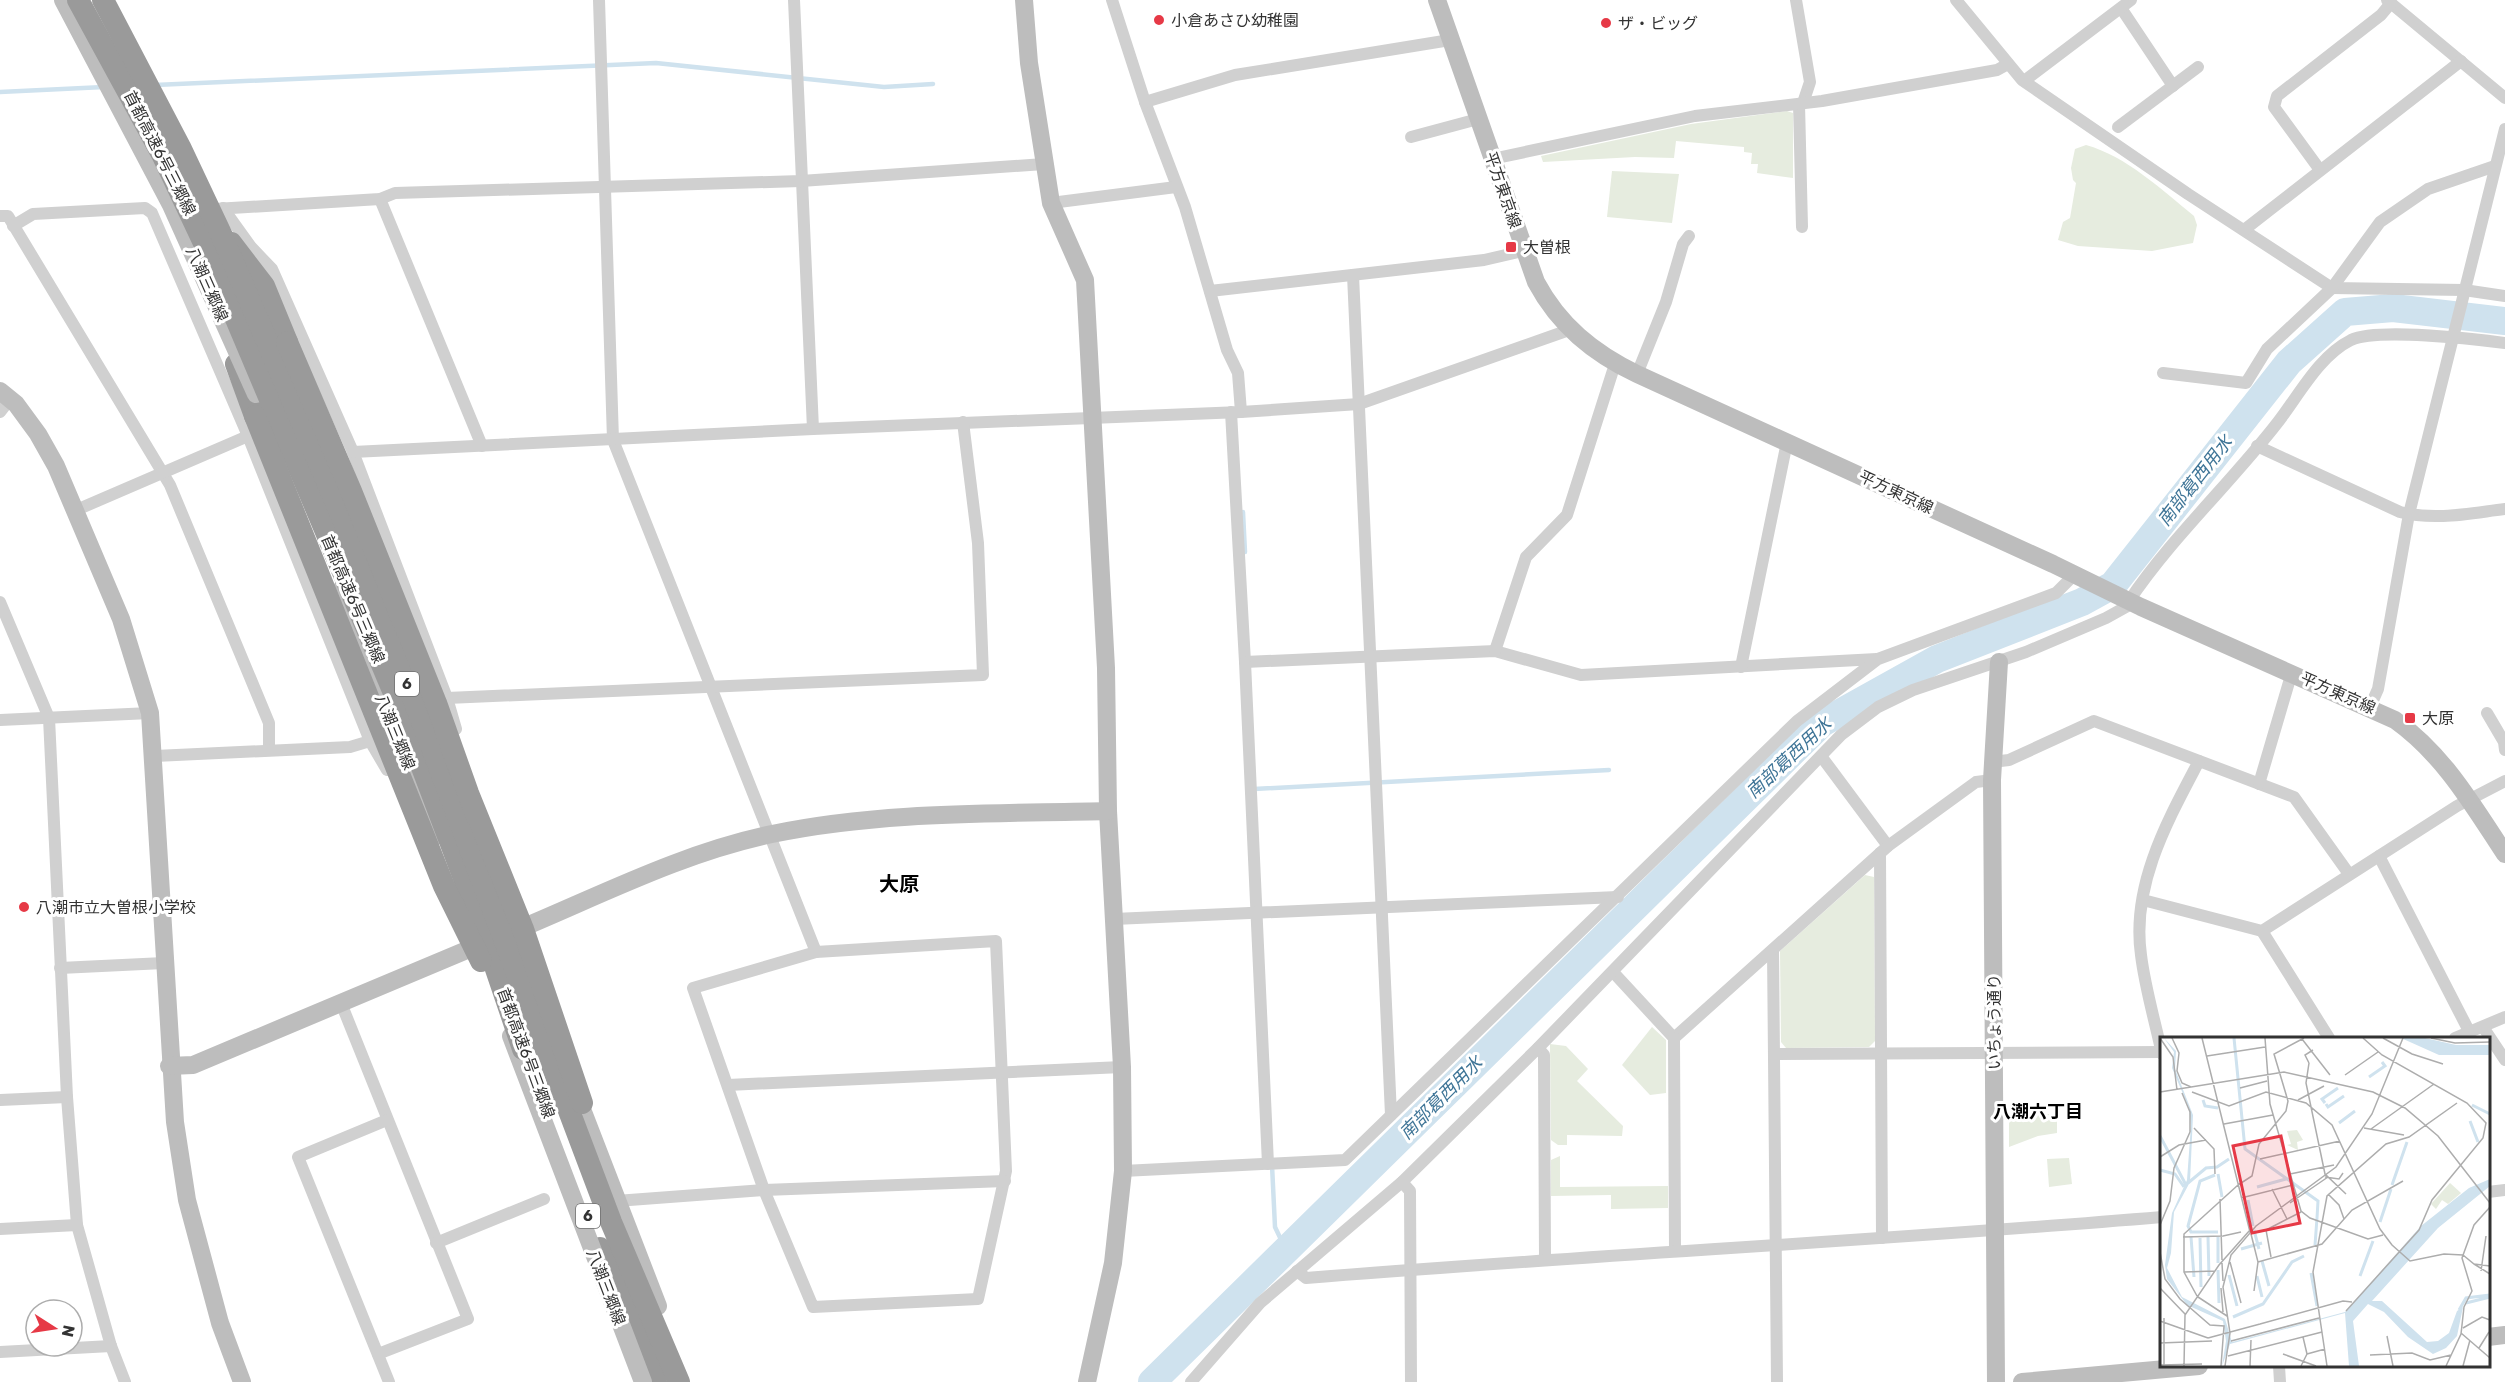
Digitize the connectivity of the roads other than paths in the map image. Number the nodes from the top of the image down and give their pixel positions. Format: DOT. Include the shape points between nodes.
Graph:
graph roads {
  1 [pos="63,0"];
  2 [pos="78,0"];
  3 [pos="104,0"];
  4 [pos="110,0"];
  5 [pos="599,0"];
  6 [pos="794,0"];
  7 [pos="1024,0"];
  8 [pos="1112,0"];
  9 [pos="1437,0"];
  10 [pos="1796,0"];
  11 [pos="1956,0"];
  12 [pos="2389,1"];
  13 [pos="2126,4"];
  14 [pos="2404,6"];
  15 [pos="1450,39"];
  16 [pos="2461,61"];
  17 [pos="2008,64"];
  18 [pos="2198,67"];
  19 [pos="2024,81"];
  20 [pos="2173,86"];
  21 [pos="2505,98"];
  22 [pos="1145,102"];
  23 [pos="1801,104"];
  24 [pos="1478,119"];
  25 [pos="2118,127"];
  26 [pos="2505,129"];
  27 [pos="1410,137"];
  28 [pos="1492,159"];
  29 [pos="1044,164"];
  30 [pos="2495,166"];
  31 [pos="2320,170"];
  32 [pos="801,180"];
  33 [pos="1176,187"];
  34 [pos="606,189"];
  35 [pos="380,199"];
  36 [pos="1051,203"];
  37 [pos="219,208"];
  38 [pos="0,216"];
  39 [pos="1805,225"];
  40 [pos="13,226"];
  41 [pos="2244,230"];
  42 [pos="1689,236"];
  43 [pos="231,243"];
  44 [pos="1523,251"];
  45 [pos="1353,275"];
  46 [pos="2332,288"];
  47 [pos="1210,291"];
  48 [pos="2463,293"];
  49 [pos="2505,296"];
  50 [pos="214,299"];
  51 [pos="1569,330"];
  52 [pos="2454,333"];
  53 [pos="2505,343"];
  54 [pos="1615,364"];
  55 [pos="2163,373"];
  56 [pos="1637,374"];
  57 [pos="3,401"];
  58 [pos="1359,404"];
  59 [pos="1236,412"];
  60 [pos="1091,416"];
  61 [pos="963,422"];
  62 [pos="252,426"];
  63 [pos="813,429"];
  64 [pos="613,440"];
  65 [pos="1787,442"];
  66 [pos="482,446"];
  67 [pos="2257,446"];
  68 [pos="353,452"];
  69 [pos="163,472"];
  70 [pos="2505,508"];
  71 [pos="74,511"];
  72 [pos="2409,514"];
  73 [pos="2082,578"];
  74 [pos="335,580"];
  75 [pos="2128,600"];
  76 [pos="0,602"];
  77 [pos="322,617"];
  78 [pos="1496,651"];
  79 [pos="1371,656"];
  80 [pos="1878,659"];
  81 [pos="1245,662"];
  82 [pos="1999,662"];
  83 [pos="1741,667"];
  84 [pos="2292,672"];
  85 [pos="712,687"];
  86 [pos="447,698"];
  87 [pos="2370,707"];
  88 [pos="150,713"];
  89 [pos="2487,713"];
  90 [pos="49,718"];
  91 [pos="0,720"];
  92 [pos="370,741"];
  93 [pos="269,750"];
  94 [pos="2505,750"];
  95 [pos="448,754"];
  96 [pos="155,756"];
  97 [pos="1821,756"];
  98 [pos="2199,760"];
  99 [pos="1992,771"];
  100 [pos="2505,781"];
  101 [pos="2259,784"];
  102 [pos="2469,800"];
  103 [pos="425,809"];
  104 [pos="1108,811"];
  105 [pos="770,834"];
  106 [pos="1884,850"];
  107 [pos="2505,854"];
  108 [pos="2379,856"];
  109 [pos="2349,874"];
  110 [pos="1618,897"];
  111 [pos="2143,900"];
  112 [pos="1382,907"];
  113 [pos="1256,913"];
  114 [pos="1114,919"];
  115 [pos="516,930"];
  116 [pos="2262,931"];
  117 [pos="478,946"];
  118 [pos="1773,950"];
  119 [pos="816,952"];
  120 [pos="164,963"];
  121 [pos="60,968"];
  122 [pos="1612,972"];
  123 [pos="341,1003"];
  124 [pos="2505,1017"];
  125 [pos="2482,1027"];
  126 [pos="2470,1033"];
  127 [pos="2328,1037"];
  128 [pos="2458,1037"];
  129 [pos="2489,1037"];
  130 [pos="1674,1038"];
  131 [pos="2490,1038"];
  132 [pos="1538,1048"];
  133 [pos="2160,1048"];
  134 [pos="523,1049"];
  135 [pos="1995,1052"];
  136 [pos="2160,1053"];
  137 [pos="1774,1054"];
  138 [pos="1881,1054"];
  139 [pos="2505,1060"];
  140 [pos="169,1066"];
  141 [pos="1122,1067"];
  142 [pos="1002,1073"];
  143 [pos="728,1085"];
  144 [pos="67,1097"];
  145 [pos="0,1100"];
  146 [pos="1391,1115"];
  147 [pos="387,1120"];
  148 [pos="1268,1164"];
  149 [pos="1123,1171"];
  150 [pos="1005,1181"];
  151 [pos="1401,1182"];
  152 [pos="764,1190"];
  153 [pos="2505,1190"];
  154 [pos="2490,1192"];
  155 [pos="544,1199"];
  156 [pos="616,1201"];
  157 [pos="2160,1216"];
  158 [pos="77,1225"];
  159 [pos="0,1229"];
  160 [pos="1996,1231"];
  161 [pos="1881,1238"];
  162 [pos="436,1243"];
  163 [pos="1776,1244"];
  164 [pos="1674,1251"];
  165 [pos="1545,1259"];
  166 [pos="1298,1271"];
  167 [pos="1411,1271"];
  168 [pos="2505,1335"];
  169 [pos="2490,1337"];
  170 [pos="111,1346"];
  171 [pos="0,1352"];
  172 [pos="378,1354"];
  173 [pos="2178,1367"];
  174 [pos="2279,1367"];
  175 [pos="125,1382"];
  176 [pos="242,1382"];
  177 [pos="388,1382"];
  178 [pos="643,1382"];
  179 [pos="656,1382"];
  180 [pos="680,1382"];
  181 [pos="689,1382"];
  182 [pos="1087,1382"];
  183 [pos="1191,1382"];
  184 [pos="1411,1382"];
  185 [pos="1777,1382"];
  186 [pos="1996,1382"];
  187 [pos="2022,1382"];
  188 [pos="2280,1382"];
  1 -- 50 [label="main road, 八潮三郷線, bridge" via="171,206"];
  2 -- 134 [label="highway, 首都高速6号三郷線 / 6, bridge" via="163,156 208,254 393,693 476,910"];
  3 -- 180 [label="highway, 首都高速6号三郷線 / 6, bridge" via="217,226 364,568 611,1222"];
  4 -- 37 [label="main road"];
  5 -- 34 [label="street"];
  6 -- 32 [label="street"];
  7 -- 29 [label="main road"];
  8 -- 22 [label="street"];
  9 -- 15 [label="main road, 平方東京線"];
  10 -- 23 [label="street" via="1810,82"];
  11 -- 17 [label="street"];
  12 -- 14 [label="street"];
  12 -- 31 [label="street" via="2381,15 2277,96 2274,107"];
  13 -- 19 [label="street"];
  13 -- 20 [label="street"];
  14 -- 16 [label="street"];
  15 -- 22 [label="street" via="1235,75"];
  15 -- 24 [label="main road, 平方東京線"];
  16 -- 21 [label="street"];
  16 -- 31 [label="street"];
  17 -- 19 [label="street"];
  17 -- 23 [label="street" via="1997,70"];
  18 -- 20 [label="street"];
  19 -- 41 [label="street"];
  20 -- 25 [label="street"];
  22 -- 33 [label="street"];
  23 -- 28 [label="street" via="1695,116"];
  23 -- 39 [label="street"];
  24 -- 27 [label="street"];
  24 -- 28 [label="main road, 平方東京線"];
  26 -- 30 [label="street"];
  28 -- 44 [label="main road, 平方東京線"];
  29 -- 32 [label="street"];
  29 -- 36 [label="main road"];
  30 -- 46 [label="street" via="2428,189 2400,207 2380,222"];
  30 -- 48 [label="street"];
  31 -- 41 [label="street"];
  32 -- 34 [label="street"];
  32 -- 63 [label="street"];
  33 -- 36 [label="street"];
  33 -- 47 [label="street"];
  34 -- 35 [label="street" via="394,193"];
  34 -- 64 [label="street"];
  35 -- 37 [label="street"];
  35 -- 66 [label="street"];
  36 -- 60 [label="main road" via="1085,280"];
  37 -- 43 [label="main road"];
  37 -- 68 [label="street" via="272,270"];
  38 -- 40 [label="street" via="8,216"];
  40 -- 62 [label="street" via="33,214 145,208 152,213"];
  40 -- 69 [label="street"];
  41 -- 46 [label="street"];
  42 -- 56 [label="street"];
  43 -- 95 [label="main road" via="333,469"];
  43 -- 180 [label="highway, bridge" via="264,286 395,598 524,929 580,1098 644,1263"];
  44 -- 45 [label="street" via="1484,260"];
  44 -- 51 [label="main road, 平方東京線" via="1545,299"];
  45 -- 47 [label="street"];
  45 -- 58 [label="street"];
  46 -- 48 [label="street"];
  46 -- 55 [label="street" via="2267,350 2246,383"];
  47 -- 59 [label="street" via="1238,373"];
  48 -- 49 [label="street"];
  48 -- 52 [label="street"];
  50 -- 62 [label="highway"];
  50 -- 74 [label="main road, 八潮三郷線, bridge"];
  51 -- 54 [label="main road, 平方東京線"];
  51 -- 58 [label="street"];
  52 -- 53 [label="street"];
  52 -- 67 [label="street" via="2350,340 2321,366"];
  52 -- 72 [label="street"];
  54 -- 56 [label="main road, 平方東京線"];
  54 -- 78 [label="street" via="1567,515 1526,557"];
  56 -- 65 [label="main road, 平方東京線"];
  57 -- 71 [label="main road" via="38,434"];
  58 -- 59 [label="street"];
  58 -- 79 [label="street"];
  59 -- 60 [label="street"];
  59 -- 81 [label="street"];
  60 -- 61 [label="street"];
  60 -- 104 [label="main road" via="1106,668"];
  61 -- 63 [label="street"];
  61 -- 85 [label="street" via="978,543 983,675"];
  62 -- 69 [label="street"];
  62 -- 77 [label="street"];
  62 -- 134 [label="highway, bridge" via="444,886"];
  63 -- 64 [label="street"];
  64 -- 66 [label="street"];
  64 -- 85 [label="street"];
  65 -- 73 [label="main road, 平方東京線"];
  65 -- 83 [label="street"];
  66 -- 68 [label="street"];
  67 -- 72 [label="street"];
  67 -- 75 [label="street"];
  68 -- 86 [label="street"];
  69 -- 71 [label="street"];
  69 -- 93 [label="street" via="269,723"];
  70 -- 72 [label="street" via="2451,516"];
  71 -- 88 [label="main road" via="121,619"];
  72 -- 87 [label="street" via="2378,689"];
  73 -- 75 [label="main road, 平方東京線"];
  73 -- 80 [label="street" via="2056,593"];
  74 -- 77 [label="street"];
  74 -- 103 [label="main road, 八潮三郷線, bridge"];
  75 -- 82 [label="street" via="2106,618"];
  75 -- 84 [label="main road, 平方東京線"];
  76 -- 90 [label="street"];
  77 -- 92 [label="street"];
  78 -- 79 [label="street"];
  78 -- 83 [label="street" via="1581,675"];
  79 -- 81 [label="street"];
  79 -- 112 [label="street"];
  80 -- 83 [label="street"];
  80 -- 110 [label="street" via="1797,721"];
  81 -- 113 [label="street"];
  82 -- 97 [label="street" via="1913,690 1878,707"];
  82 -- 99 [label="main road, いちょう通り"];
  84 -- 87 [label="main road, 平方東京線"];
  84 -- 101 [label="street"];
  85 -- 86 [label="street"];
  85 -- 105 [label="street"];
  86 -- 95 [label="street" via="457,731"];
  87 -- 102 [label="main road, 平方東京線" via="2415,735 2453,775"];
  88 -- 90 [label="street"];
  88 -- 96 [label="main road"];
  89 -- 94 [label="street"];
  90 -- 91 [label="street"];
  90 -- 121 [label="street"];
  92 -- 93 [label="street" via="350,747"];
  92 -- 103 [label="street" via="395,784"];
  93 -- 96 [label="street"];
  95 -- 115 [label="main road"];
  96 -- 120 [label="main road"];
  97 -- 106 [label="street"];
  97 -- 122 [label="street"];
  98 -- 99 [label="street" via="2094,721"];
  98 -- 101 [label="street"];
  98 -- 111 [label="street" via="2151,861"];
  99 -- 106 [label="street"];
  99 -- 135 [label="main road, いちょう通り"];
  100 -- 102 [label="street"];
  101 -- 109 [label="street" via="2294,797"];
  102 -- 107 [label="main road, 平方東京線"];
  102 -- 108 [label="street"];
  103 -- 117 [label="main road, 八潮三郷線, bridge"];
  104 -- 105 [label="main road" via="906,818"];
  104 -- 114 [label="main road"];
  105 -- 115 [label="main road" via="651,872"];
  105 -- 119 [label="street"];
  106 -- 118 [label="street"];
  106 -- 138 [label="street"];
  108 -- 109 [label="street"];
  108 -- 126 [label="street"];
  109 -- 116 [label="street"];
  110 -- 112 [label="street"];
  110 -- 146 [label="street"];
  111 -- 116 [label="street"];
  111 -- 133 [label="street" via="2140,954"];
  112 -- 113 [label="street"];
  112 -- 146 [label="street"];
  113 -- 114 [label="street"];
  113 -- 148 [label="street"];
  114 -- 141 [label="main road"];
  115 -- 117 [label="main road"];
  115 -- 156 [label="main road"];
  116 -- 127 [label="street"];
  117 -- 123 [label="main road"];
  117 -- 178 [label="main road, 八潮三郷線, bridge"];
  118 -- 130 [label="street"];
  118 -- 137 [label="street"];
  119 -- 142 [label="street" via="996,941"];
  119 -- 143 [label="street" via="693,988"];
  120 -- 121 [label="street"];
  120 -- 140 [label="main road"];
  121 -- 144 [label="street"];
  122 -- 130 [label="street"];
  122 -- 132 [label="street"];
  123 -- 140 [label="main road" via="193,1065"];
  123 -- 147 [label="street"];
  124 -- 125 [label="street"];
  125 -- 126 [label="street"];
  125 -- 129 [label="street"];
  126 -- 128 [label="street"];
  130 -- 164 [label="street"];
  131 -- 139 [label="street"];
  132 -- 151 [label="street"];
  132 -- 165 [label="street" via="1544,1055"];
  134 -- 179 [label="highway, 首都高速6号三郷線 / 6"];
  135 -- 136 [label="street"];
  135 -- 138 [label="street"];
  135 -- 160 [label="main road, いちょう通り"];
  137 -- 138 [label="street"];
  137 -- 163 [label="street"];
  138 -- 161 [label="street"];
  140 -- 176 [label="main road" via="187,1200 220,1323"];
  141 -- 142 [label="street"];
  141 -- 149 [label="main road"];
  142 -- 143 [label="street"];
  142 -- 150 [label="street"];
  143 -- 152 [label="street"];
  144 -- 145 [label="street"];
  144 -- 158 [label="street"];
  146 -- 148 [label="street" via="1345,1160"];
  147 -- 162 [label="street"];
  147 -- 172 [label="street" via="298,1157"];
  148 -- 149 [label="street"];
  149 -- 182 [label="main road" via="1113,1263"];
  150 -- 152 [label="street"];
  150 -- 152 [label="street" via="978,1299 813,1307"];
  151 -- 166 [label="street"];
  151 -- 167 [label="street" via="1410,1191"];
  152 -- 156 [label="street"];
  153 -- 154 [label="street"];
  155 -- 162 [label="street"];
  156 -- 181 [label="main road"];
  157 -- 160 [label="street"];
  158 -- 159 [label="street"];
  158 -- 170 [label="street"];
  160 -- 161 [label="street"];
  160 -- 186 [label="main road, いちょう通り"];
  161 -- 163 [label="street"];
  162 -- 172 [label="street" via="468,1319"];
  163 -- 164 [label="street"];
  163 -- 185 [label="street"];
  164 -- 165 [label="street"];
  165 -- 167 [label="street"];
  166 -- 167 [label="street" via="1306,1278"];
  166 -- 183 [label="street" via="1260,1304"];
  167 -- 184 [label="street"];
  168 -- 169 [label="main road"];
  170 -- 171 [label="street"];
  170 -- 175 [label="street"];
  172 -- 177 [label="street"];
  173 -- 187 [label="main road"];
  174 -- 188 [label="street"];
}
